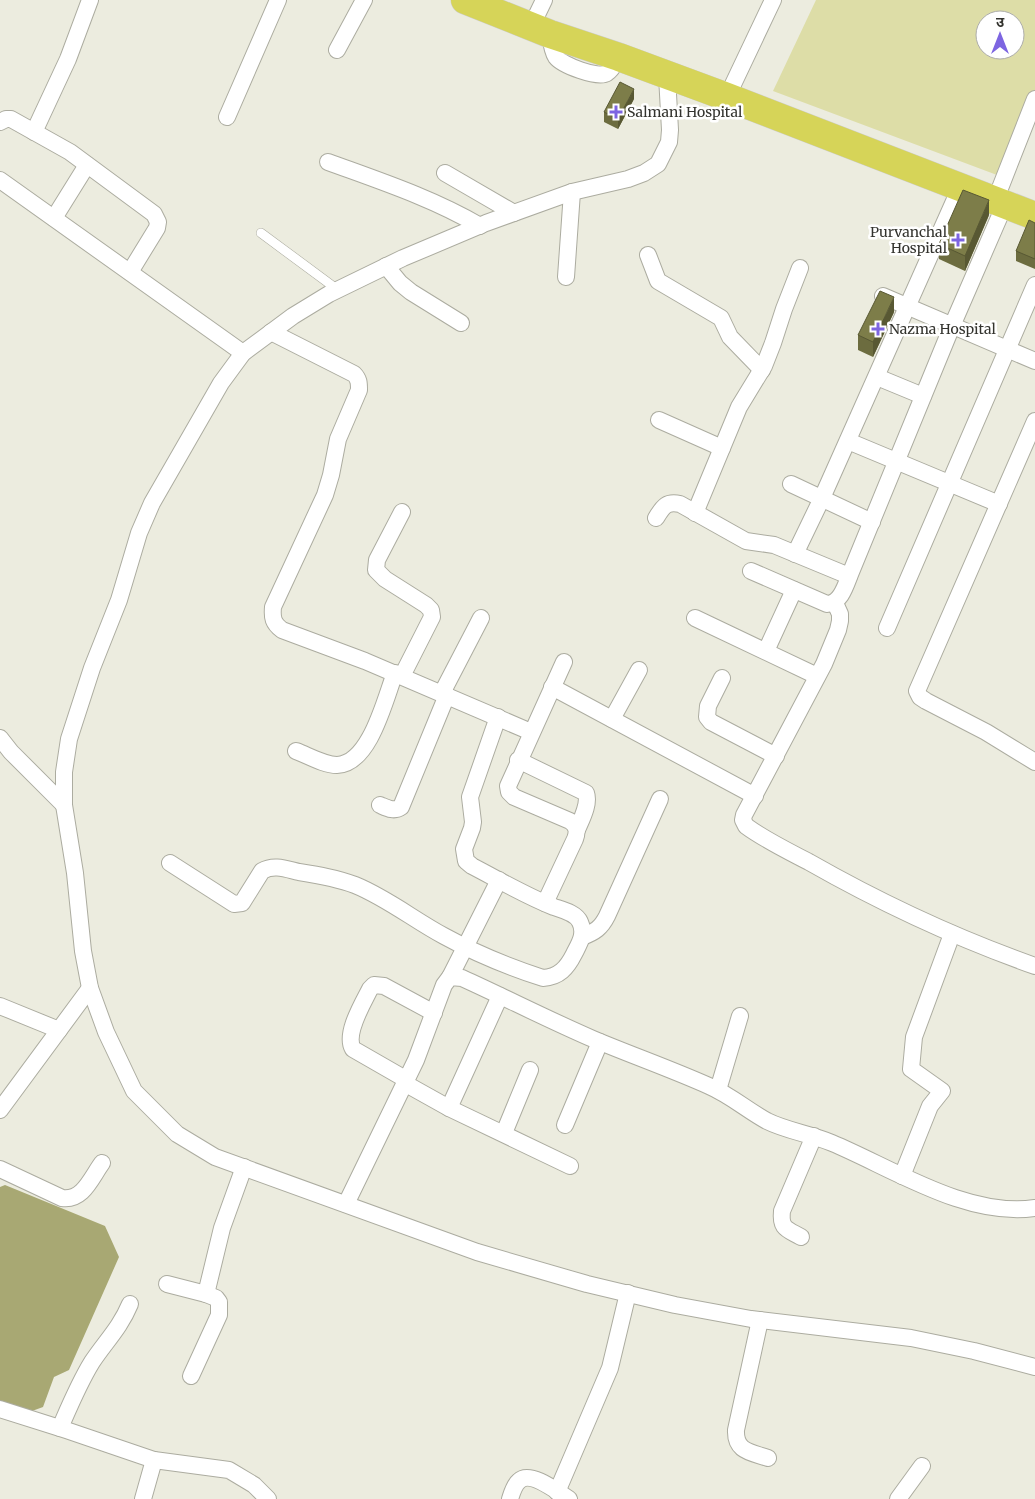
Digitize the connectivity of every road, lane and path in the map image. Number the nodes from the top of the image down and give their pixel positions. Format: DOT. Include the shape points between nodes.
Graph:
graph roads {
  1 [pos="90,0"];
  2 [pos="278,0"];
  3 [pos="364,0"];
  4 [pos="465,0"];
  5 [pos="544,0"];
  6 [pos="773,0"];
  7 [pos="541,30"];
  8 [pos="336,50"];
  9 [pos="667,76"];
  10 [pos="727,97"];
  11 [pos="1035,101"];
  12 [pos="227,117"];
  13 [pos="0,122"];
  14 [pos="34,132"];
  15 [pos="328,162"];
  16 [pos="88,165"];
  17 [pos="445,173"];
  18 [pos="0,180"];
  19 [pos="960,188"];
  20 [pos="572,192"];
  21 [pos="1000,203"];
  22 [pos="514,213"];
  23 [pos="1035,216"];
  24 [pos="54,218"];
  25 [pos="480,226"];
  26 [pos="262,233"];
  27 [pos="648,255"];
  28 [pos="386,266"];
  29 [pos="800,268"];
  30 [pos="130,272"];
  31 [pos="566,278"];
  32 [pos="1035,285"];
  33 [pos="338,290"];
  34 [pos="883,296"];
  35 [pos="908,307"];
  36 [pos="461,322"];
  37 [pos="952,326"];
  38 [pos="271,332"];
  39 [pos="1007,350"];
  40 [pos="243,354"];
  41 [pos="1035,361"];
  42 [pos="762,370"];
  43 [pos="877,377"];
  44 [pos="923,396"];
  45 [pos="659,420"];
  46 [pos="1035,421"];
  47 [pos="848,441"];
  48 [pos="722,448"];
  49 [pos="896,461"];
  50 [pos="790,484"];
  51 [pos="949,484"];
  52 [pos="822,498"];
  53 [pos="999,504"];
  54 [pos="402,512"];
  55 [pos="695,513"];
  56 [pos="656,518"];
  57 [pos="872,522"];
  58 [pos="795,554"];
  59 [pos="751,571"];
  60 [pos="849,576"];
  61 [pos="794,590"];
  62 [pos="835,603"];
  63 [pos="481,618"];
  64 [pos="695,618"];
  65 [pos="887,628"];
  66 [pos="766,651"];
  67 [pos="564,662"];
  68 [pos="639,670"];
  69 [pos="398,675"];
  70 [pos="817,676"];
  71 [pos="722,678"];
  72 [pos="552,687"];
  73 [pos="444,694"];
  74 [pos="498,717"];
  75 [pos="612,720"];
  76 [pos="531,732"];
  77 [pos="0,738"];
  78 [pos="296,751"];
  79 [pos="776,756"];
  80 [pos="518,760"];
  81 [pos="1035,762"];
  82 [pos="755,796"];
  83 [pos="660,799"];
  84 [pos="64,805"];
  85 [pos="380,805"];
  86 [pos="577,830"];
  87 [pos="170,862"];
  88 [pos="500,880"];
  89 [pos="545,903"];
  90 [pos="952,934"];
  91 [pos="582,937"];
  92 [pos="465,946"];
  93 [pos="1035,966"];
  94 [pos="450,977"];
  95 [pos="90,988"];
  96 [pos="500,996"];
  97 [pos="0,1006"];
  98 [pos="434,1013"];
  99 [pos="740,1016"];
  100 [pos="59,1030"];
  101 [pos="600,1042"];
  102 [pos="530,1070"];
  103 [pos="406,1082"];
  104 [pos="718,1090"];
  105 [pos="449,1108"];
  106 [pos="0,1110"];
  107 [pos="565,1125"];
  108 [pos="504,1133"];
  109 [pos="814,1136"];
  110 [pos="102,1163"];
  111 [pos="570,1166"];
  112 [pos="244,1167"];
  113 [pos="0,1169"];
  114 [pos="902,1176"];
  115 [pos="346,1204"];
  116 [pos="1035,1208"];
  117 [pos="800,1237"];
  118 [pos="167,1284"];
  119 [pos="206,1294"];
  120 [pos="628,1294"];
  121 [pos="130,1304"];
  122 [pos="760,1320"];
  123 [pos="1035,1367"];
  124 [pos="191,1376"];
  125 [pos="0,1409"];
  126 [pos="60,1428"];
  127 [pos="768,1458"];
  128 [pos="154,1460"];
  129 [pos="922,1466"];
  130 [pos="563,1495"];
  131 [pos="143,1499"];
  132 [pos="268,1499"];
  133 [pos="510,1499"];
  134 [pos="898,1499"];
  1 -- 14 [label="street" via="68,59"];
  2 -- 12 [label="street"];
  3 -- 8 [label="street"];
  4 -- 7 [label="highway"];
  5 -- 7 [label="street"];
  6 -- 10 [label="street"];
  7 -- 9 [label="highway"];
  9 -- 10 [label="highway"];
  9 -- 20 [label="street" via="669,142 658,164 628,179"];
  10 -- 19 [label="highway"];
  11 -- 21 [label="street"];
  13 -- 14 [label="street" via="11,119"];
  14 -- 16 [label="street"];
  15 -- 25 [label="street" via="442,204"];
  16 -- 24 [label="street"];
  16 -- 30 [label="street" via="157,219 157,228"];
  17 -- 22 [label="street"];
  18 -- 24 [label="street"];
  19 -- 21 [label="highway"];
  19 -- 35 [label="street"];
  20 -- 22 [label="street"];
  20 -- 31 [label="street"];
  21 -- 23 [label="highway"];
  21 -- 37 [label="street"];
  22 -- 25 [label="street"];
  24 -- 30 [label="street"];
  25 -- 28 [label="street"];
  26 -- 33 [label="lane"];
  27 -- 42 [label="street" via="658,282 721,318 730,337"];
  28 -- 33 [label="street"];
  28 -- 36 [label="street" via="410,292"];
  29 -- 42 [label="street"];
  30 -- 40 [label="street"];
  32 -- 39 [label="street"];
  33 -- 38 [label="street"];
  34 -- 35 [label="street"];
  35 -- 37 [label="street"];
  35 -- 43 [label="street"];
  37 -- 39 [label="street"];
  37 -- 44 [label="street"];
  38 -- 40 [label="street"];
  38 -- 69 [label="street" via="354,374 359,383 338,439 325,495 273,607 272,618 282,630"];
  39 -- 41 [label="street"];
  39 -- 51 [label="street"];
  40 -- 84 [label="street" via="220,383 152,503 140,533 69,739"];
  42 -- 48 [label="street" via="739,407"];
  43 -- 44 [label="street"];
  43 -- 47 [label="street"];
  44 -- 49 [label="street"];
  45 -- 48 [label="street"];
  46 -- 53 [label="street"];
  47 -- 49 [label="street"];
  47 -- 52 [label="street"];
  48 -- 55 [label="street"];
  49 -- 51 [label="street"];
  49 -- 57 [label="street"];
  50 -- 52 [label="street"];
  51 -- 53 [label="street"];
  51 -- 65 [label="street"];
  52 -- 57 [label="street"];
  52 -- 58 [label="street"];
  53 -- 81 [label="street" via="917,691 926,701"];
  54 -- 69 [label="street" via="377,560 376,570 385,580 426,605 432,617"];
  55 -- 56 [label="street" via="680,504 669,503"];
  55 -- 58 [label="street" via="746,541 774,545"];
  57 -- 60 [label="street"];
  58 -- 60 [label="street"];
  59 -- 61 [label="street"];
  60 -- 62 [label="street"];
  61 -- 62 [label="street" via="826,604"];
  61 -- 66 [label="street"];
  62 -- 70 [label="street" via="840,614 838,630"];
  63 -- 73 [label="street"];
  64 -- 66 [label="street"];
  66 -- 70 [label="street"];
  67 -- 72 [label="street"];
  68 -- 75 [label="street"];
  69 -- 73 [label="street"];
  69 -- 78 [label="street" via="368,741 358,755 339,765"];
  70 -- 79 [label="street"];
  71 -- 79 [label="street" via="708,706 707,717"];
  72 -- 75 [label="street"];
  72 -- 76 [label="street"];
  73 -- 74 [label="street"];
  73 -- 85 [label="street" via="401,807 397,810"];
  74 -- 76 [label="street"];
  74 -- 88 [label="street" via="470,797 473,822 464,849 466,861"];
  75 -- 82 [label="street"];
  76 -- 80 [label="street"];
  77 -- 84 [label="street"];
  79 -- 82 [label="street"];
  80 -- 86 [label="street" via="509,780 509,792 570,820"];
  80 -- 86 [label="street" via="586,793 588,798"];
  82 -- 90 [label="street" via="743,820 751,830 843,882"];
  83 -- 91 [label="street" via="604,921 594,932"];
  84 -- 95 [label="street"];
  86 -- 89 [label="street"];
  87 -- 92 [label="street" via="238,905 262,871 268,868 335,879 376,895"];
  88 -- 89 [label="street"];
  88 -- 92 [label="street"];
  89 -- 91 [label="street" via="575,915 580,920"];
  90 -- 93 [label="street"];
  90 -- 114 [label="street" via="914,1037 911,1069 942,1091 930,1106"];
  91 -- 92 [label="street" via="569,963 552,978 528,973"];
  92 -- 94 [label="street"];
  94 -- 96 [label="street" via="462,978"];
  94 -- 98 [label="street"];
  95 -- 100 [label="street"];
  95 -- 112 [label="street" via="106,1032 134,1091 177,1134 215,1156"];
  96 -- 101 [label="street"];
  96 -- 105 [label="street"];
  97 -- 100 [label="street"];
  98 -- 103 [label="street"];
  98 -- 103 [label="street" via="384,986 374,985 350,1034 353,1049"];
  99 -- 104 [label="street"];
  100 -- 106 [label="street"];
  101 -- 104 [label="street"];
  101 -- 107 [label="street"];
  102 -- 108 [label="street"];
  103 -- 105 [label="street"];
  103 -- 115 [label="street"];
  104 -- 109 [label="street" via="769,1122"];
  105 -- 108 [label="street"];
  108 -- 111 [label="street"];
  109 -- 114 [label="street"];
  109 -- 117 [label="street" via="782,1211 781,1220 785,1228"];
  110 -- 113 [label="street" via="81,1193 70,1200"];
  112 -- 115 [label="street"];
  112 -- 119 [label="street" via="222,1228"];
  114 -- 116 [label="street" via="986,1206"];
  115 -- 120 [label="street" via="477,1252"];
  118 -- 119 [label="street"];
  119 -- 124 [label="street" via="219,1302 219,1315"];
  120 -- 122 [label="street"];
  120 -- 130 [label="street" via="610,1368"];
  121 -- 126 [label="street" via="115,1332 79,1383"];
  122 -- 123 [label="street" via="910,1338"];
  122 -- 127 [label="street" via="736,1439 745,1450"];
  125 -- 126 [label="street"];
  126 -- 128 [label="street"];
  128 -- 131 [label="street"];
  128 -- 132 [label="street" via="230,1470 254,1485"];
  129 -- 134 [label="street"];
  130 -- 133 [label="street" via="536,1479 526,1478 517,1483"];
}
